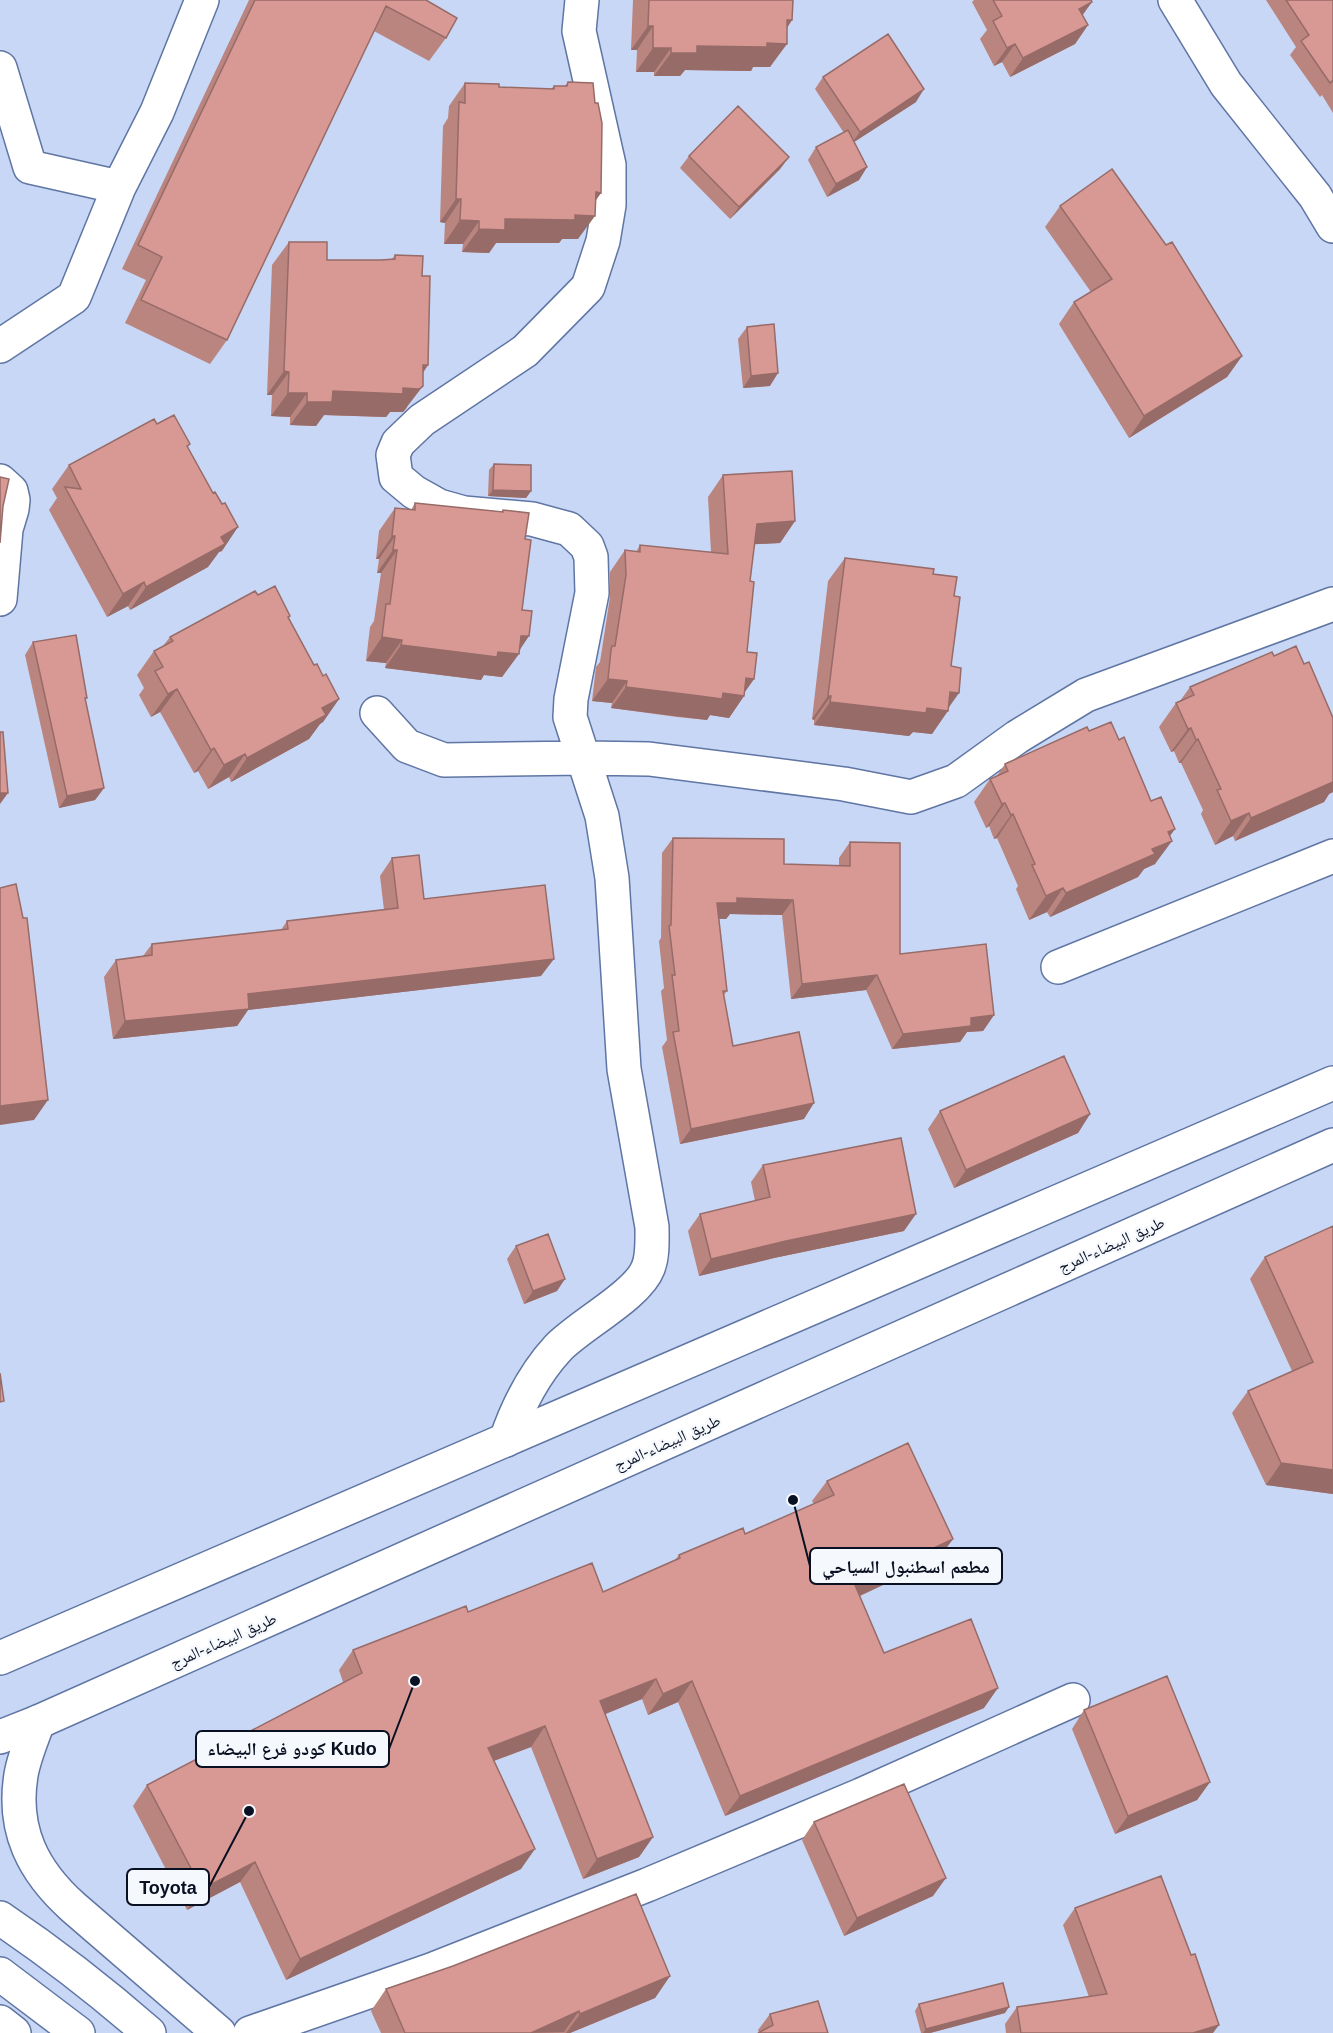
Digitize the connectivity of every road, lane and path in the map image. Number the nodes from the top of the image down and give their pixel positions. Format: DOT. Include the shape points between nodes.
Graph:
graph roads {
  1 [pos="202,0"];
  2 [pos="582,0"];
  3 [pos="1175,0"];
  4 [pos="0,68"];
  5 [pos="119,187"];
  6 [pos="1333,226"];
  7 [pos="0,346"];
  8 [pos="0,481"];
  9 [pos="0,599"];
  10 [pos="1333,604"];
  11 [pos="377,713"];
  12 [pos="584,758"];
  13 [pos="1333,856"];
  14 [pos="1058,967"];
  15 [pos="1333,1083"];
  16 [pos="1333,1145"];
  17 [pos="506,1440"];
  18 [pos="0,1658"];
  19 [pos="1072,1700"];
  20 [pos="38,1722"];
  21 [pos="0,1737"];
  22 [pos="0,1918"];
  23 [pos="0,1974"];
  24 [pos="0,2022"];
  25 [pos="14,2033"];
  26 [pos="78,2033"];
  27 [pos="149,2033"];
  28 [pos="219,2033"];
  29 [pos="250,2033"];
  1 -- 5 [label="main road" via="158,112"];
  2 -- 12 [label="main road" via="579,31 609,165 609,205 603,241 588,287 525,351 422,420 398,443 393,455 396,477 439,506 553,524 569,529 587,546 592,593 570,717"];
  3 -- 6 [label="main road" via="1226,84 1315,196"];
  4 -- 5 [label="main road" via="30,167"];
  5 -- 7 [label="main road" via="74,297"];
  8 -- 9 [label="main road" via="11,490 13,500 6,529"];
  10 -- 12 [label="main road" via="1086,695 1017,737 956,781 911,797 844,784 660,761"];
  11 -- 12 [label="main road" via="407,746 444,760"];
  12 -- 17 [label="main road" via="602,816 612,878 624,1069 652,1246 649,1268 631,1291 560,1345 538,1369"];
  13 -- 14 [label="main road"];
  15 -- 17 [label="main road"];
  16 -- 20 [label="main road, طريق البيضاء-المرج"];
  17 -- 18 [label="main road"];
  19 -- 29 [label="main road" via="647,1885 431,1970"];
  20 -- 21 [label="main road, طريق البيضاء-المرج"];
  20 -- 28 [label="main road" via="21,1773 18,1798 27,1848 39,1870 54,1890"];
  22 -- 27 [label="main road"];
  23 -- 26 [label="main road"];
  24 -- 25 [label="main road"];
}
